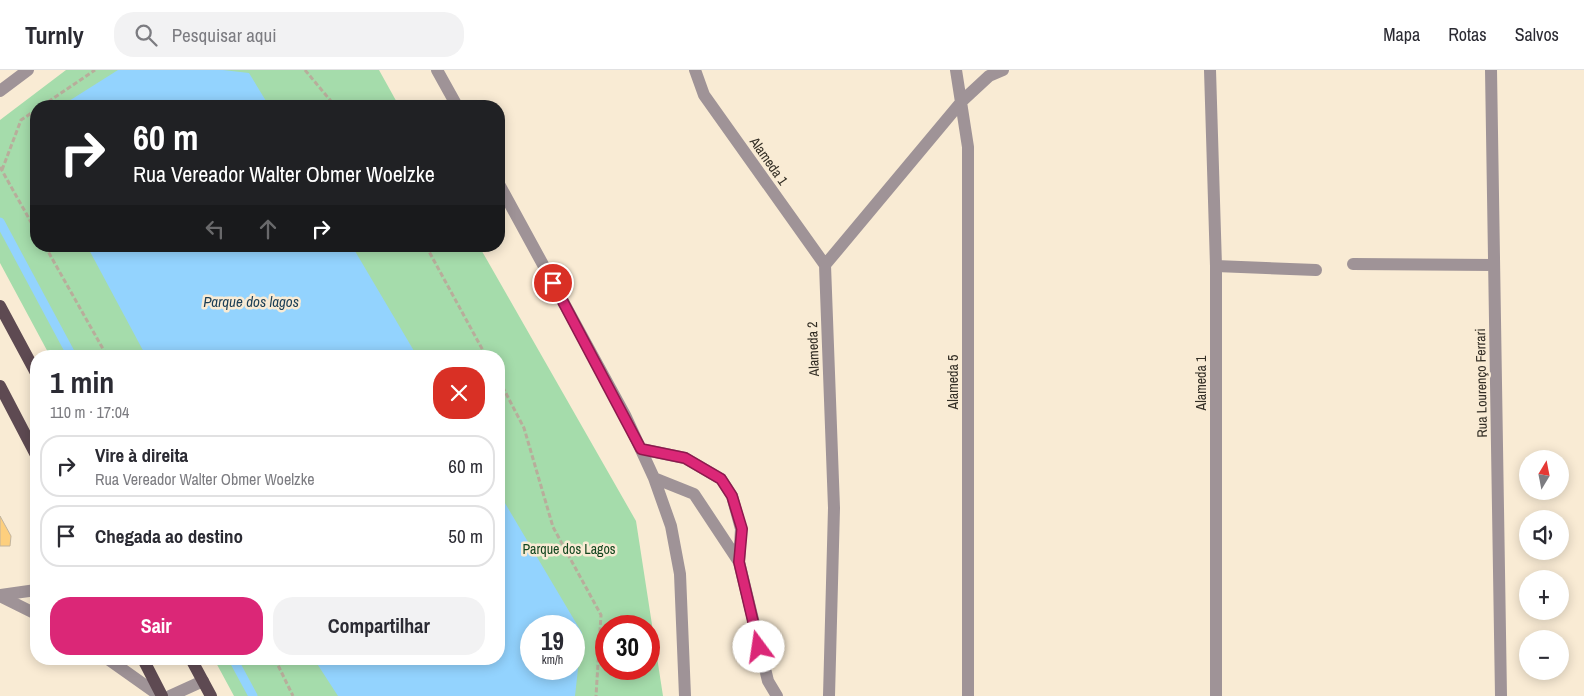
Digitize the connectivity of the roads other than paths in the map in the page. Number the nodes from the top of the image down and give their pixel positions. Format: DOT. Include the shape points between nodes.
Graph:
graph roads {
  1 [pos="28,70"];
  2 [pos="437,70"];
  3 [pos="695,70"];
  4 [pos="956,70"];
  5 [pos="1003,70"];
  6 [pos="1210,70"];
  7 [pos="1491,70"];
  8 [pos="0,92"];
  9 [pos="453,100"];
  10 [pos="962,102"];
  11 [pos="505,195"];
  12 [pos="1353,264"];
  13 [pos="1494,264"];
  14 [pos="825,265"];
  15 [pos="1216,266"];
  16 [pos="1316,270"];
  17 [pos="0,306"];
  18 [pos="30,362"];
  19 [pos="0,386"];
  20 [pos="30,444"];
  21 [pos="641,449"];
  22 [pos="654,478"];
  23 [pos="739,562"];
  24 [pos="30,591"];
  25 [pos="0,596"];
  26 [pos="30,611"];
  27 [pos="117,665"];
  28 [pos="146,665"];
  29 [pos="194,665"];
  30 [pos="203,681"];
  31 [pos="161,696"];
  32 [pos="170,696"];
  33 [pos="211,696"];
  34 [pos="685,696"];
  35 [pos="777,696"];
  36 [pos="829,696"];
  37 [pos="968,696"];
  38 [pos="1216,696"];
  39 [pos="1501,696"];
  1 -- 8 [label="street"];
  2 -- 9 [label="street"];
  3 -- 14 [label="street, Alameda 1" via="704,95"];
  4 -- 10 [label="street, Alameda 5"];
  5 -- 10 [label="street" via="989,76"];
  6 -- 15 [label="street, Alameda 1"];
  7 -- 13 [label="street, Rua Lourenço Ferrari"];
  10 -- 14 [label="street"];
  10 -- 37 [label="street, Alameda 5" via="968,147"];
  11 -- 21 [label="street"];
  12 -- 13 [label="street"];
  13 -- 39 [label="street, Rua Lourenço Ferrari"];
  14 -- 36 [label="street, Alameda 2" via="834,508"];
  15 -- 16 [label="street"];
  15 -- 38 [label="street, Alameda 1"];
  17 -- 18 [label="main road"];
  19 -- 20 [label="main road"];
  21 -- 22 [label="street"];
  21 -- 23 [label="street" via="685,458 721,479 732,496 742,529"];
  22 -- 23 [label="street" via="694,494"];
  22 -- 34 [label="street" via="670,526 680,574"];
  23 -- 35 [label="street" via="768,681"];
  24 -- 25 [label="street"];
  25 -- 26 [label="street"];
  27 -- 31 [label="street"];
  28 -- 31 [label="main road"];
  29 -- 30 [label="main road"];
  30 -- 32 [label="street"];
  30 -- 33 [label="main road"];
}
